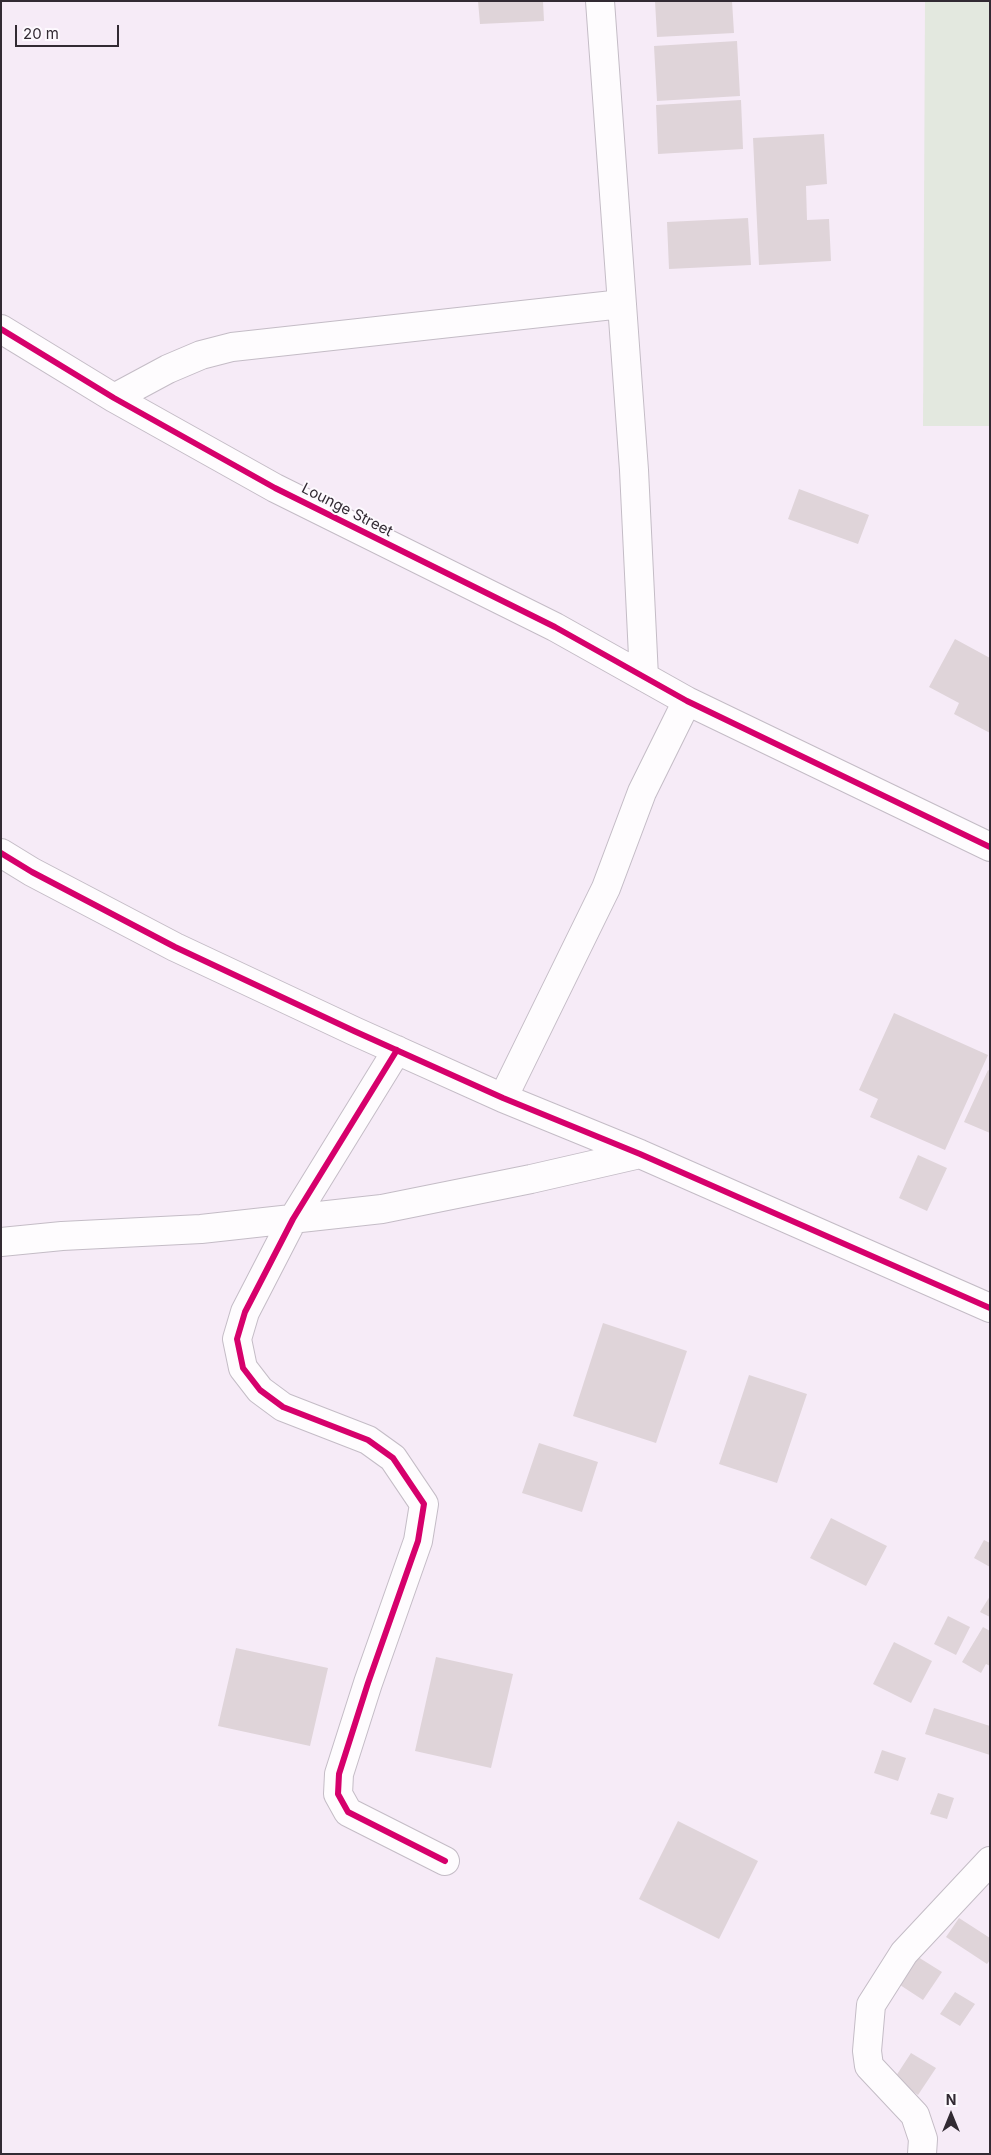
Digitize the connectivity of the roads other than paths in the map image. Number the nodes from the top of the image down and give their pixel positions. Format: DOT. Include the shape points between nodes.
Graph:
graph roads {
  1 [pos="600,1"];
  2 [pos="622,304"];
  3 [pos="1,329"];
  4 [pos="114,398"];
  5 [pos="644,677"];
  6 [pos="687,701"];
  7 [pos="990,847"];
  8 [pos="1,853"];
  9 [pos="397,1050"];
  10 [pos="504,1098"];
  11 [pos="640,1154"];
  12 [pos="293,1219"];
  13 [pos="1,1242"];
  14 [pos="990,1308"];
  15 [pos="445,1861"];
  16 [pos="990,1862"];
  17 [pos="922,2154"];
  1 -- 2 [label="street"];
  2 -- 4 [label="street" via="232,347 168,369"];
  2 -- 5 [label="street"];
  3 -- 4 [label="street, Lounge Street"];
  4 -- 5 [label="street, Lounge Street" via="275,488 556,627"];
  5 -- 6 [label="street, Lounge Street"];
  6 -- 7 [label="street, Lounge Street"];
  6 -- 10 [label="street" via="642,792 606,888"];
  8 -- 9 [label="street" via="175,948"];
  9 -- 10 [label="street"];
  9 -- 12 [label="street"];
  10 -- 11 [label="street"];
  11 -- 12 [label="street" via="382,1209"];
  11 -- 14 [label="street"];
  12 -- 13 [label="street" via="201,1229"];
  12 -- 15 [label="street" via="245,1312 237,1339 243,1368 260,1390 283,1406 368,1440 393,1458 424,1504 418,1541 368,1682 339,1774 338,1794 348,1812"];
  16 -- 17 [label="street" via="904,1953 871,2005 869,2066 915,2115 923,2139"];
}
